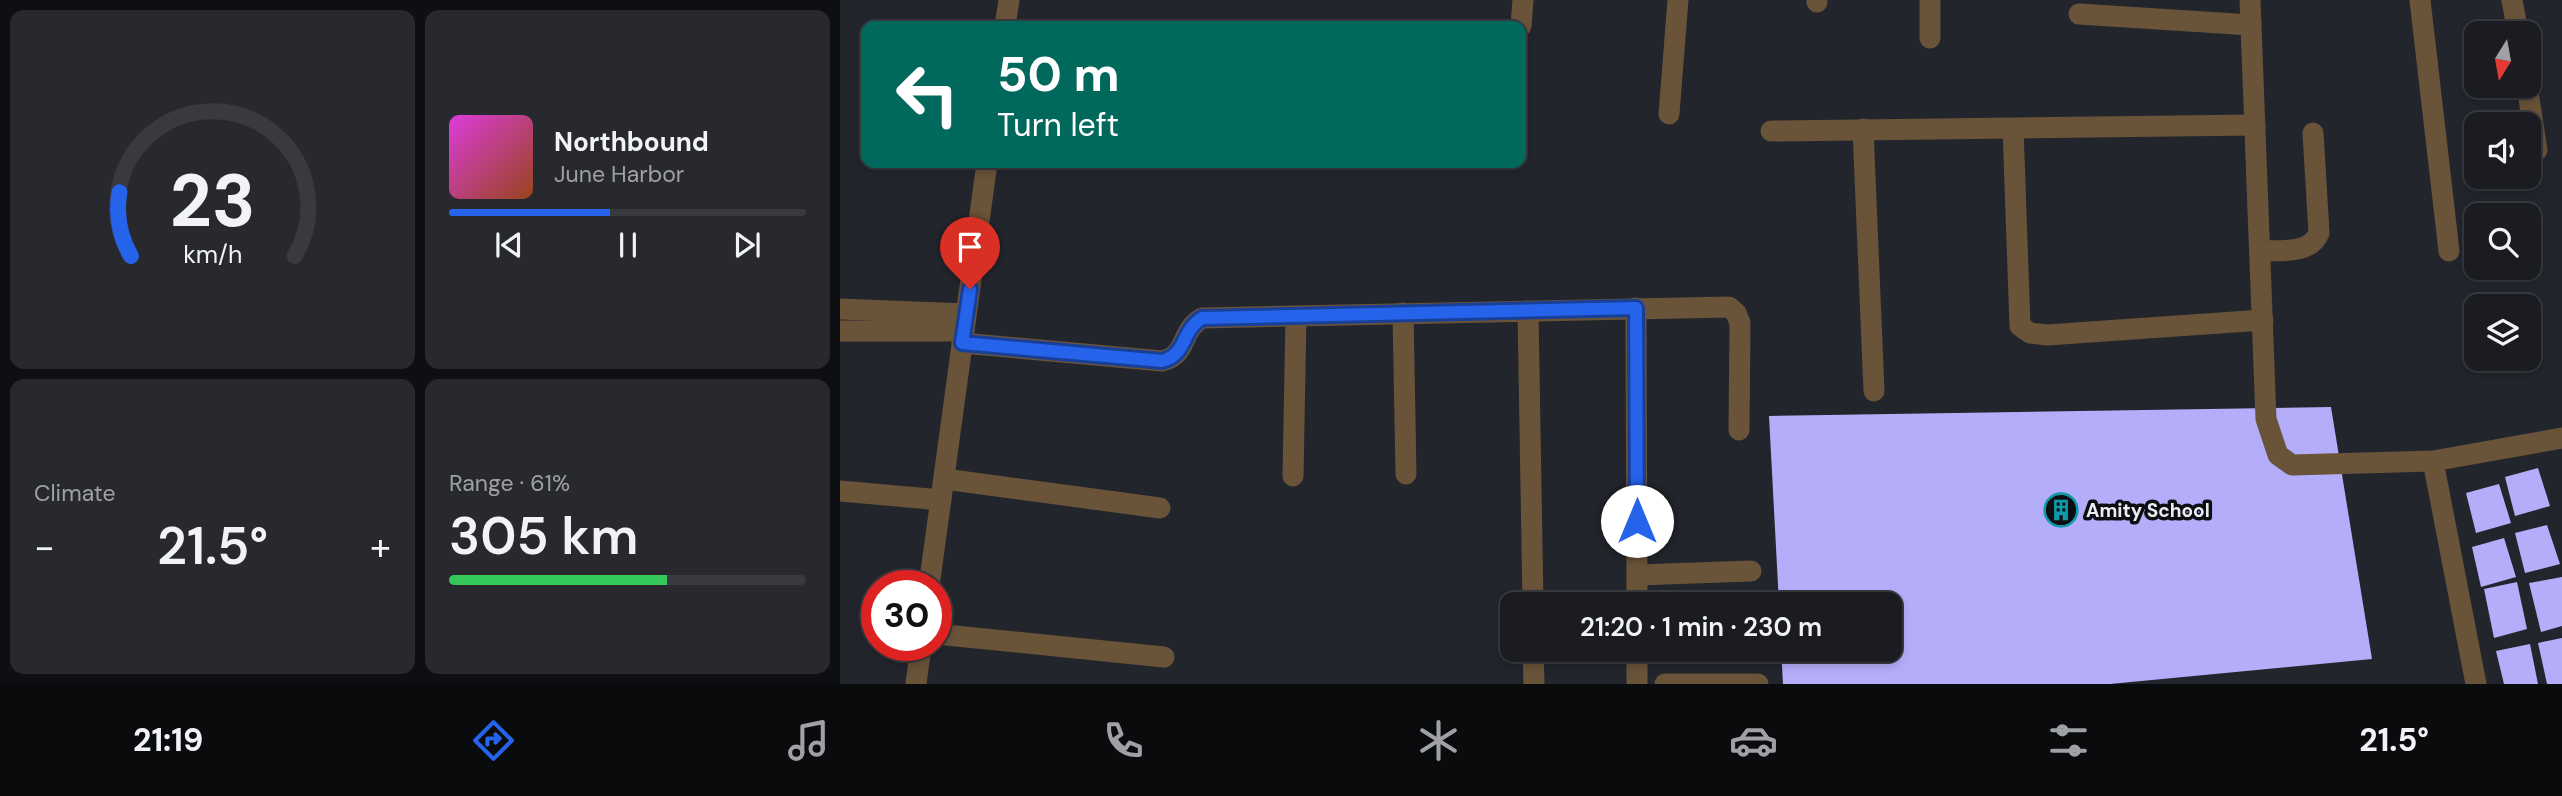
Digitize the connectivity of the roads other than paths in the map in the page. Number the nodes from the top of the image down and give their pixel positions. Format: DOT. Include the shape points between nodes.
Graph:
graph roads {
  1 [pos="1009,0"];
  2 [pos="1523,0"];
  3 [pos="1678,0"];
  4 [pos="1930,0"];
  5 [pos="2250,0"];
  6 [pos="2420,0"];
  7 [pos="2512,0"];
  8 [pos="2078,14"];
  9 [pos="1006,21"];
  10 [pos="1521,21"];
  11 [pos="2516,21"];
  12 [pos="2251,24"];
  13 [pos="1930,38"];
  14 [pos="1669,114"];
  15 [pos="2255,125"];
  16 [pos="2013,128"];
  17 [pos="1863,129"];
  18 [pos="1771,131"];
  19 [pos="2313,133"];
  20 [pos="986,168"];
  21 [pos="2260,251"];
  22 [pos="2449,251"];
  23 [pos="1636,308"];
  24 [pos="840,309"];
  25 [pos="1528,311"];
  26 [pos="1403,313"];
  27 [pos="1296,316"];
  28 [pos="2263,320"];
  29 [pos="964,329"];
  30 [pos="840,331"];
  31 [pos="1874,391"];
  32 [pos="1739,430"];
  33 [pos="2562,439"];
  34 [pos="2433,461"];
  35 [pos="1406,474"];
  36 [pos="1293,476"];
  37 [pos="942,490"];
  38 [pos="840,491"];
  39 [pos="1160,508"];
  40 [pos="931,570"];
  41 [pos="1751,571"];
  42 [pos="1637,575"];
  43 [pos="1533,592"];
  44 [pos="1637,592"];
  45 [pos="952,636"];
  46 [pos="1164,657"];
  47 [pos="919,661"];
  48 [pos="1533,662"];
  49 [pos="1637,662"];
  50 [pos="916,684"];
  51 [pos="1534,684"];
  52 [pos="1637,684"];
  53 [pos="1665,684"];
  54 [pos="1758,684"];
  55 [pos="2476,684"];
  1 -- 9 [label="street"];
  2 -- 10 [label="street"];
  3 -- 14 [label="street"];
  4 -- 13 [label="street"];
  5 -- 12 [label="street"];
  6 -- 22 [label="street"];
  7 -- 11 [label="street"];
  8 -- 12 [label="street"];
  12 -- 15 [label="street"];
  15 -- 16 [label="street"];
  15 -- 21 [label="street"];
  16 -- 17 [label="street"];
  16 -- 28 [label="street" via="2020,327 2047,335"];
  17 -- 18 [label="street"];
  17 -- 31 [label="street"];
  19 -- 21 [label="street" via="2319,233 2303,249"];
  20 -- 29 [label="street"];
  21 -- 28 [label="street"];
  23 -- 25 [label="street"];
  23 -- 32 [label="street" via="1714,306 1729,307 1736,313 1740,323"];
  23 -- 42 [label="street"];
  24 -- 29 [label="street"];
  25 -- 26 [label="street"];
  25 -- 43 [label="street"];
  26 -- 27 [label="street"];
  26 -- 35 [label="street"];
  27 -- 29 [label="street" via="1202,318 1185,334 1175,358 1162,361"];
  27 -- 36 [label="street"];
  28 -- 34 [label="street" via="2266,419 2278,455 2292,465"];
  29 -- 30 [label="street"];
  29 -- 37 [label="street"];
  33 -- 34 [label="street"];
  34 -- 55 [label="street"];
  37 -- 38 [label="street"];
  37 -- 39 [label="street"];
  37 -- 40 [label="street"];
  41 -- 42 [label="street"];
  42 -- 44 [label="street"];
  45 -- 46 [label="street"];
  47 -- 50 [label="street"];
  48 -- 51 [label="street"];
  49 -- 52 [label="street"];
  53 -- 54 [label="street"];
}
